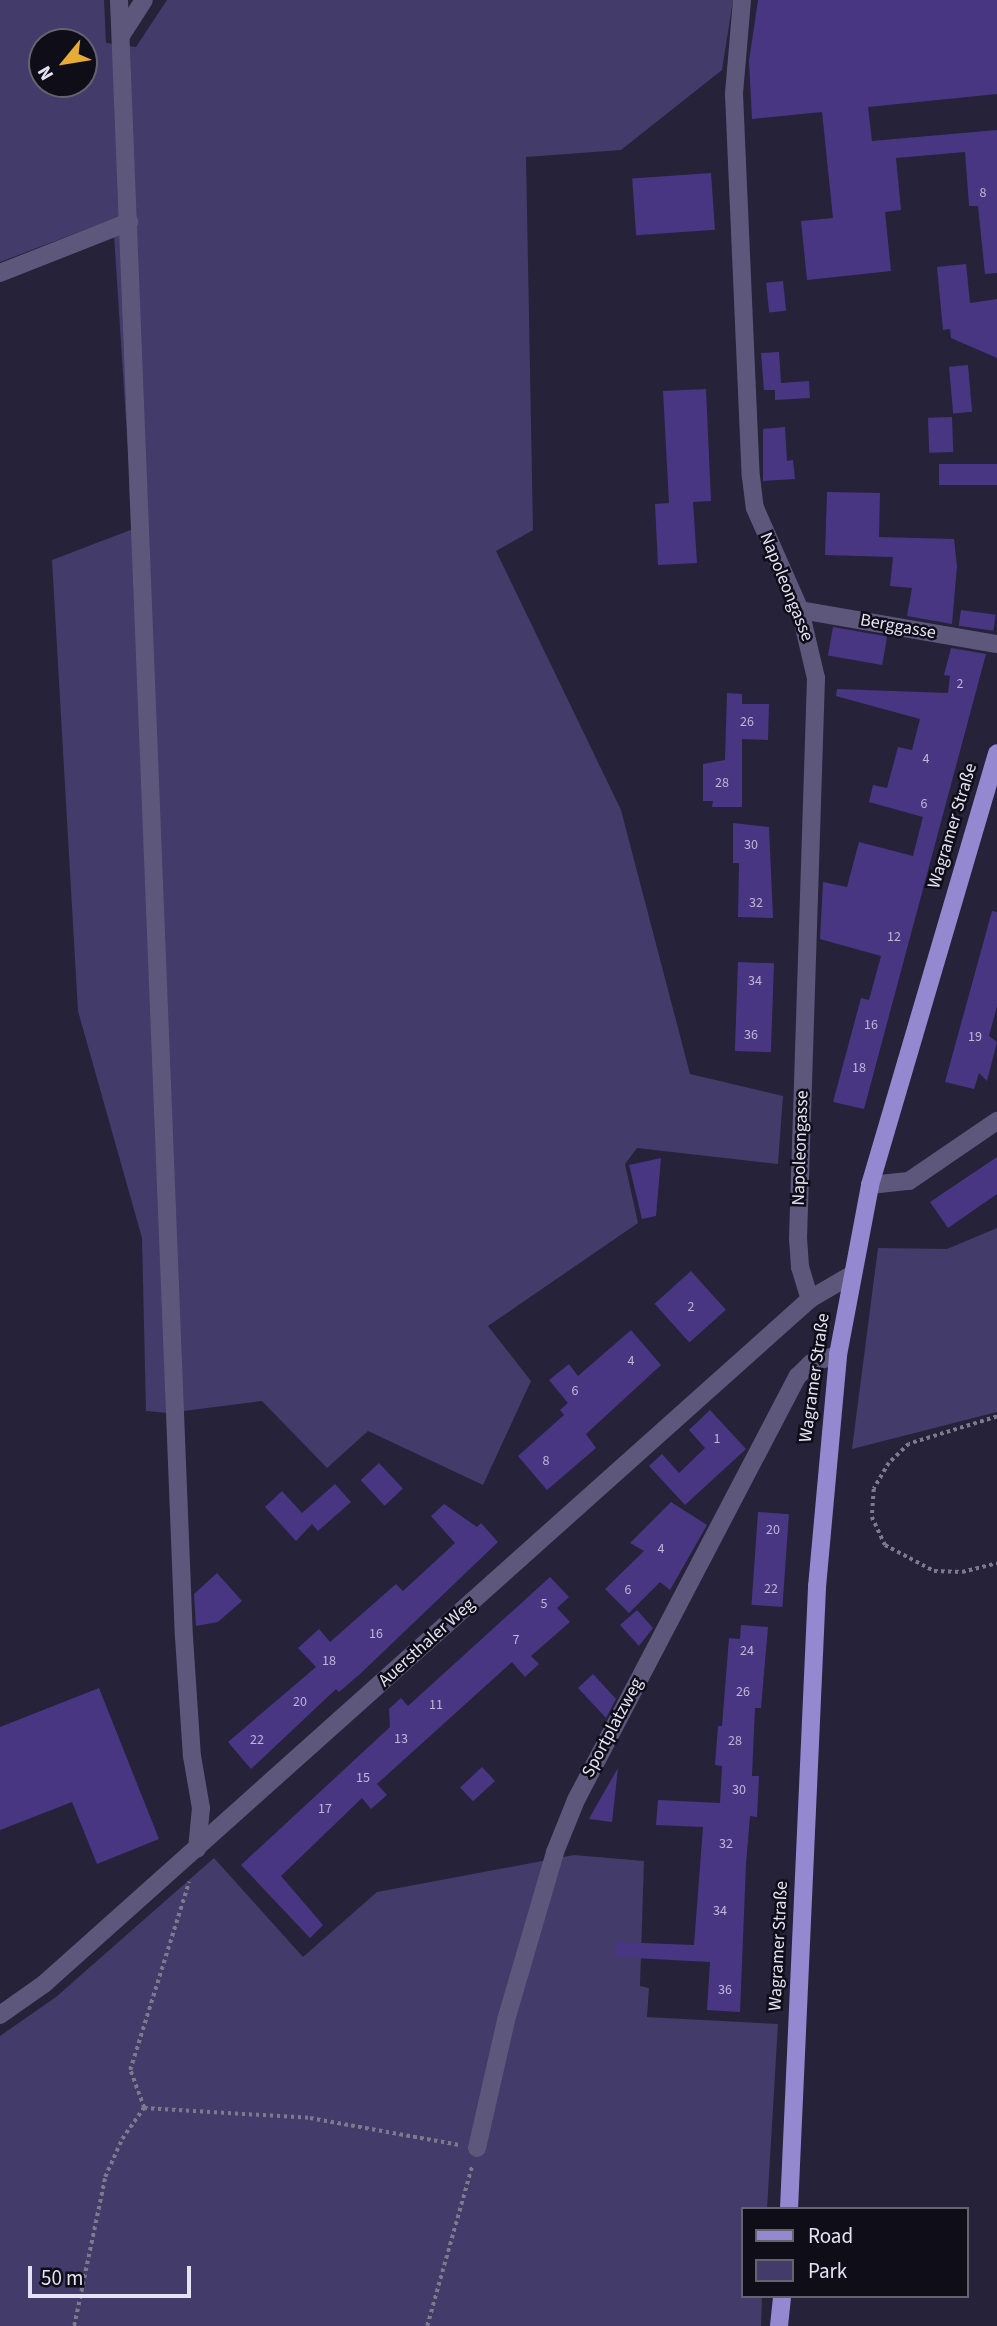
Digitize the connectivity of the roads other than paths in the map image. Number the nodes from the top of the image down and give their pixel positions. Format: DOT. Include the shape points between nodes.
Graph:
graph roads {
  1 [pos="119,0"];
  2 [pos="144,0"];
  3 [pos="742,0"];
  4 [pos="122,34"];
  5 [pos="130,222"];
  6 [pos="0,273"];
  7 [pos="800,610"];
  8 [pos="997,644"];
  9 [pos="997,753"];
  10 [pos="997,1121"];
  11 [pos="870,1185"];
  12 [pos="851,1275"];
  13 [pos="810,1299"];
  14 [pos="838,1355"];
  15 [pos="197,1849"];
  16 [pos="2,2014"];
  17 [pos="477,2148"];
  18 [pos="789,2207"];
  19 [pos="782,2298"];
  20 [pos="779,2326"];
  1 -- 4 [label="street"];
  2 -- 4 [label="street"];
  3 -- 7 [label="street, Napoleongasse" via="734,94 751,478 766,540"];
  4 -- 5 [label="street"];
  5 -- 6 [label="street"];
  5 -- 15 [label="street" via="184,1637 192,1756 201,1808"];
  7 -- 8 [label="street, Berggasse"];
  7 -- 13 [label="street, Napoleongasse" via="816,678 798,1237 800,1267"];
  9 -- 11 [label="main road, Wagramer Straße"];
  10 -- 11 [label="street" via="909,1181"];
  11 -- 12 [label="main road, Wagramer Straße"];
  12 -- 13 [label="street, Auersthaler Weg"];
  12 -- 14 [label="main road, Wagramer Straße"];
  13 -- 15 [label="street, Auersthaler Weg"];
  14 -- 17 [label="street, Sportplatzweg" via="811,1363 798,1377 576,1800 555,1852 506,2020"];
  14 -- 18 [label="main road, Wagramer Straße" via="821,1518"];
  15 -- 16 [label="street, Auersthaler Weg" via="44,1984"];
  19 -- 20 [label="main road"];
}
